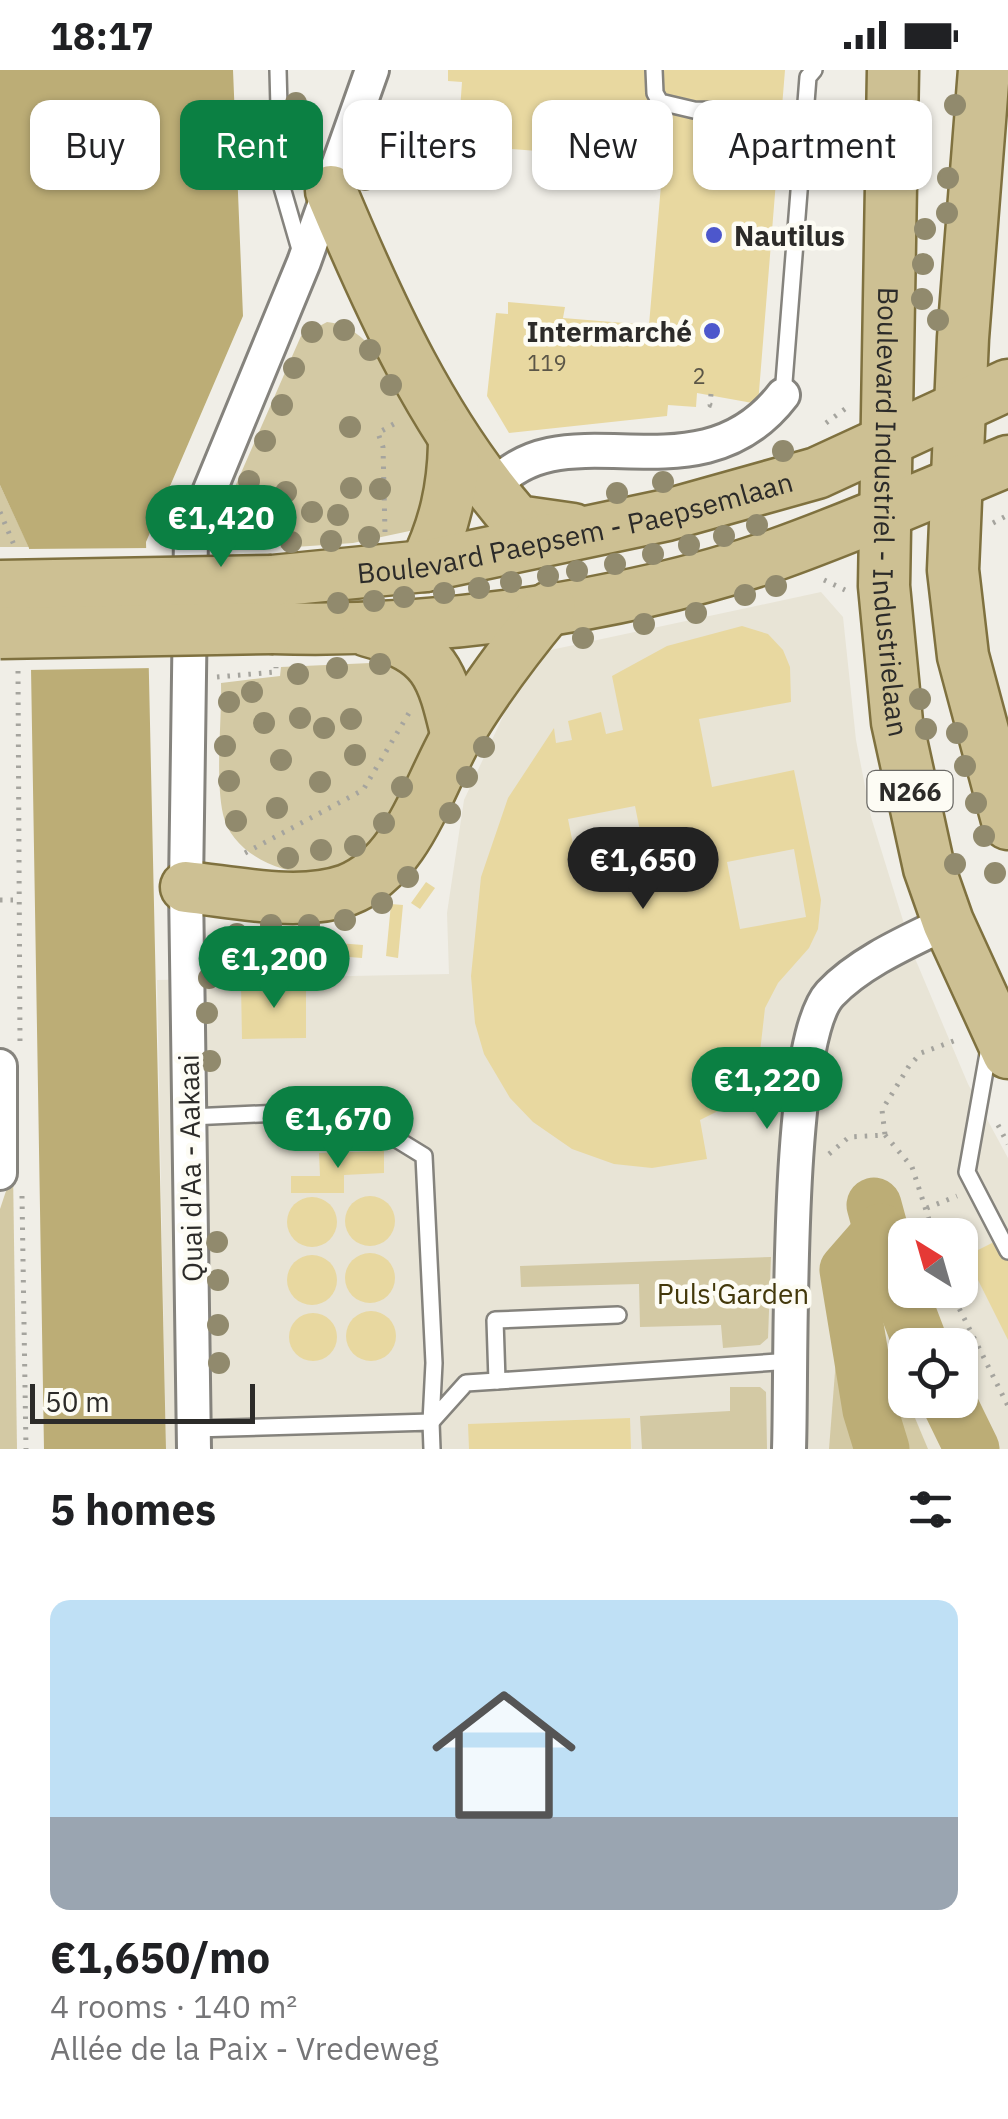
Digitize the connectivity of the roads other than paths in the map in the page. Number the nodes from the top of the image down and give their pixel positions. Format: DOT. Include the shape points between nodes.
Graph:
graph roads {
  1 [pos="278,70"];
  2 [pos="372,70"];
  3 [pos="654,70"];
  4 [pos="814,70"];
  5 [pos="893,70"];
  6 [pos="984,70"];
  7 [pos="693,110"];
  8 [pos="331,191"];
  9 [pos="304,262"];
  10 [pos="1008,385"];
  11 [pos="783,394"];
  12 [pos="960,407"];
  13 [pos="443,423"];
  14 [pos="886,442"];
  15 [pos="1008,461"];
  16 [pos="957,482"];
  17 [pos="491,490"];
  18 [pos="885,513"];
  19 [pos="588,530"];
  20 [pos="405,556"];
  21 [pos="0,586"];
  22 [pos="550,607"];
  23 [pos="274,627"];
  24 [pos="359,628"];
  25 [pos="9,654"];
  26 [pos="457,737"];
  27 [pos="1008,824"];
  28 [pos="186,887"];
  29 [pos="948,922"];
  30 [pos="987,1039"];
  31 [pos="0,1066"];
  32 [pos="190,1116"];
  33 [pos="0,1173"];
  34 [pos="1008,1251"];
  35 [pos="618,1315"];
  36 [pos="792,1360"];
  37 [pos="496,1381"];
  38 [pos="431,1422"];
  39 [pos="194,1439"];
  40 [pos="432,1449"];
  41 [pos="789,1449"];
  1 -- 9 [label="lane" via="280,184"];
  2 -- 8 [label="street, Quai d'Aa - Aakaai"];
  3 -- 7 [label="lane" via="660,102"];
  4 -- 11 [label="lane" via="808,78"];
  5 -- 14 [label="main road, Boulevard Industriel - Industrielaan / N266"];
  6 -- 12 [label="main road, Boulevard Industriel - Industrielaan / N266"];
  8 -- 9 [label="street, Quai d'Aa - Aakaai"];
  8 -- 13 [label="main road" via="370,285"];
  9 -- 28 [label="street, Quai d'Aa - Aakaai" via="190,536"];
  10 -- 12 [label="main road, Boulevard Paepsem - Paepsemlaan"];
  11 -- 17 [label="street, Boulevard Paepsem - Paepsemlaan" via="751,428 723,443 690,450 570,452 532,460 505,473"];
  12 -- 14 [label="main road, Boulevard Paepsem - Paepsemlaan"];
  12 -- 16 [label="main road, Boulevard Industriel - Industrielaan / N266"];
  13 -- 17 [label="main road"];
  13 -- 20 [label="main road" via="452,490 439,538"];
  14 -- 18 [label="main road, Boulevard Industriel - Industrielaan / N266"];
  14 -- 19 [label="main road, Boulevard Paepsem - Paepsemlaan" via="817,473"];
  15 -- 16 [label="main road, Boulevard Paepsem - Paepsemlaan"];
  16 -- 18 [label="main road, Boulevard Paepsem - Paepsemlaan"];
  16 -- 27 [label="main road, Boulevard Industriel - Industrielaan / N266" via="953,570 963,656"];
  17 -- 19 [label="main road" via="517,521"];
  18 -- 22 [label="main road, Boulevard Paepsem - Paepsemlaan" via="698,577"];
  18 -- 29 [label="main road, Boulevard Industriel - Industrielaan / N266" via="884,586 897,722 916,818"];
  19 -- 20 [label="main road, Boulevard Paepsem - Paepsemlaan"];
  20 -- 23 [label="main road, Boulevard Paepsem - Paepsemlaan"];
  21 -- 23 [label="main road, Boulevard Paepsem - Paepsemlaan, bridge"];
  22 -- 24 [label="main road, Boulevard Paepsem - Paepsemlaan"];
  22 -- 26 [label="main road"];
  23 -- 24 [label="main road, Boulevard Paepsem - Paepsemlaan"];
  23 -- 25 [label="main road, Boulevard Paepsem - Paepsemlaan, bridge"];
  24 -- 26 [label="main road" via="403,640 430,658"];
  26 -- 28 [label="main road" via="394,854 346,890 268,895"];
  28 -- 32 [label="street, Quai d'Aa - Aakaai"];
  29 -- 30 [label="main road, Boulevard Industriel - Industrielaan / N266"];
  29 -- 36 [label="street" via="828,996 810,1037 799,1107"];
  30 -- 34 [label="lane" via="967,1172"];
  31 -- 33 [label="street"];
  32 -- 38 [label="lane" via="349,1110 424,1156"];
  32 -- 39 [label="street, Quai d'Aa - Aakaai"];
  35 -- 37 [label="lane" via="495,1320"];
  36 -- 37 [label="lane"];
  36 -- 41 [label="street"];
  37 -- 38 [label="lane" via="466,1383"];
  38 -- 39 [label="lane"];
  38 -- 40 [label="lane"];
}
